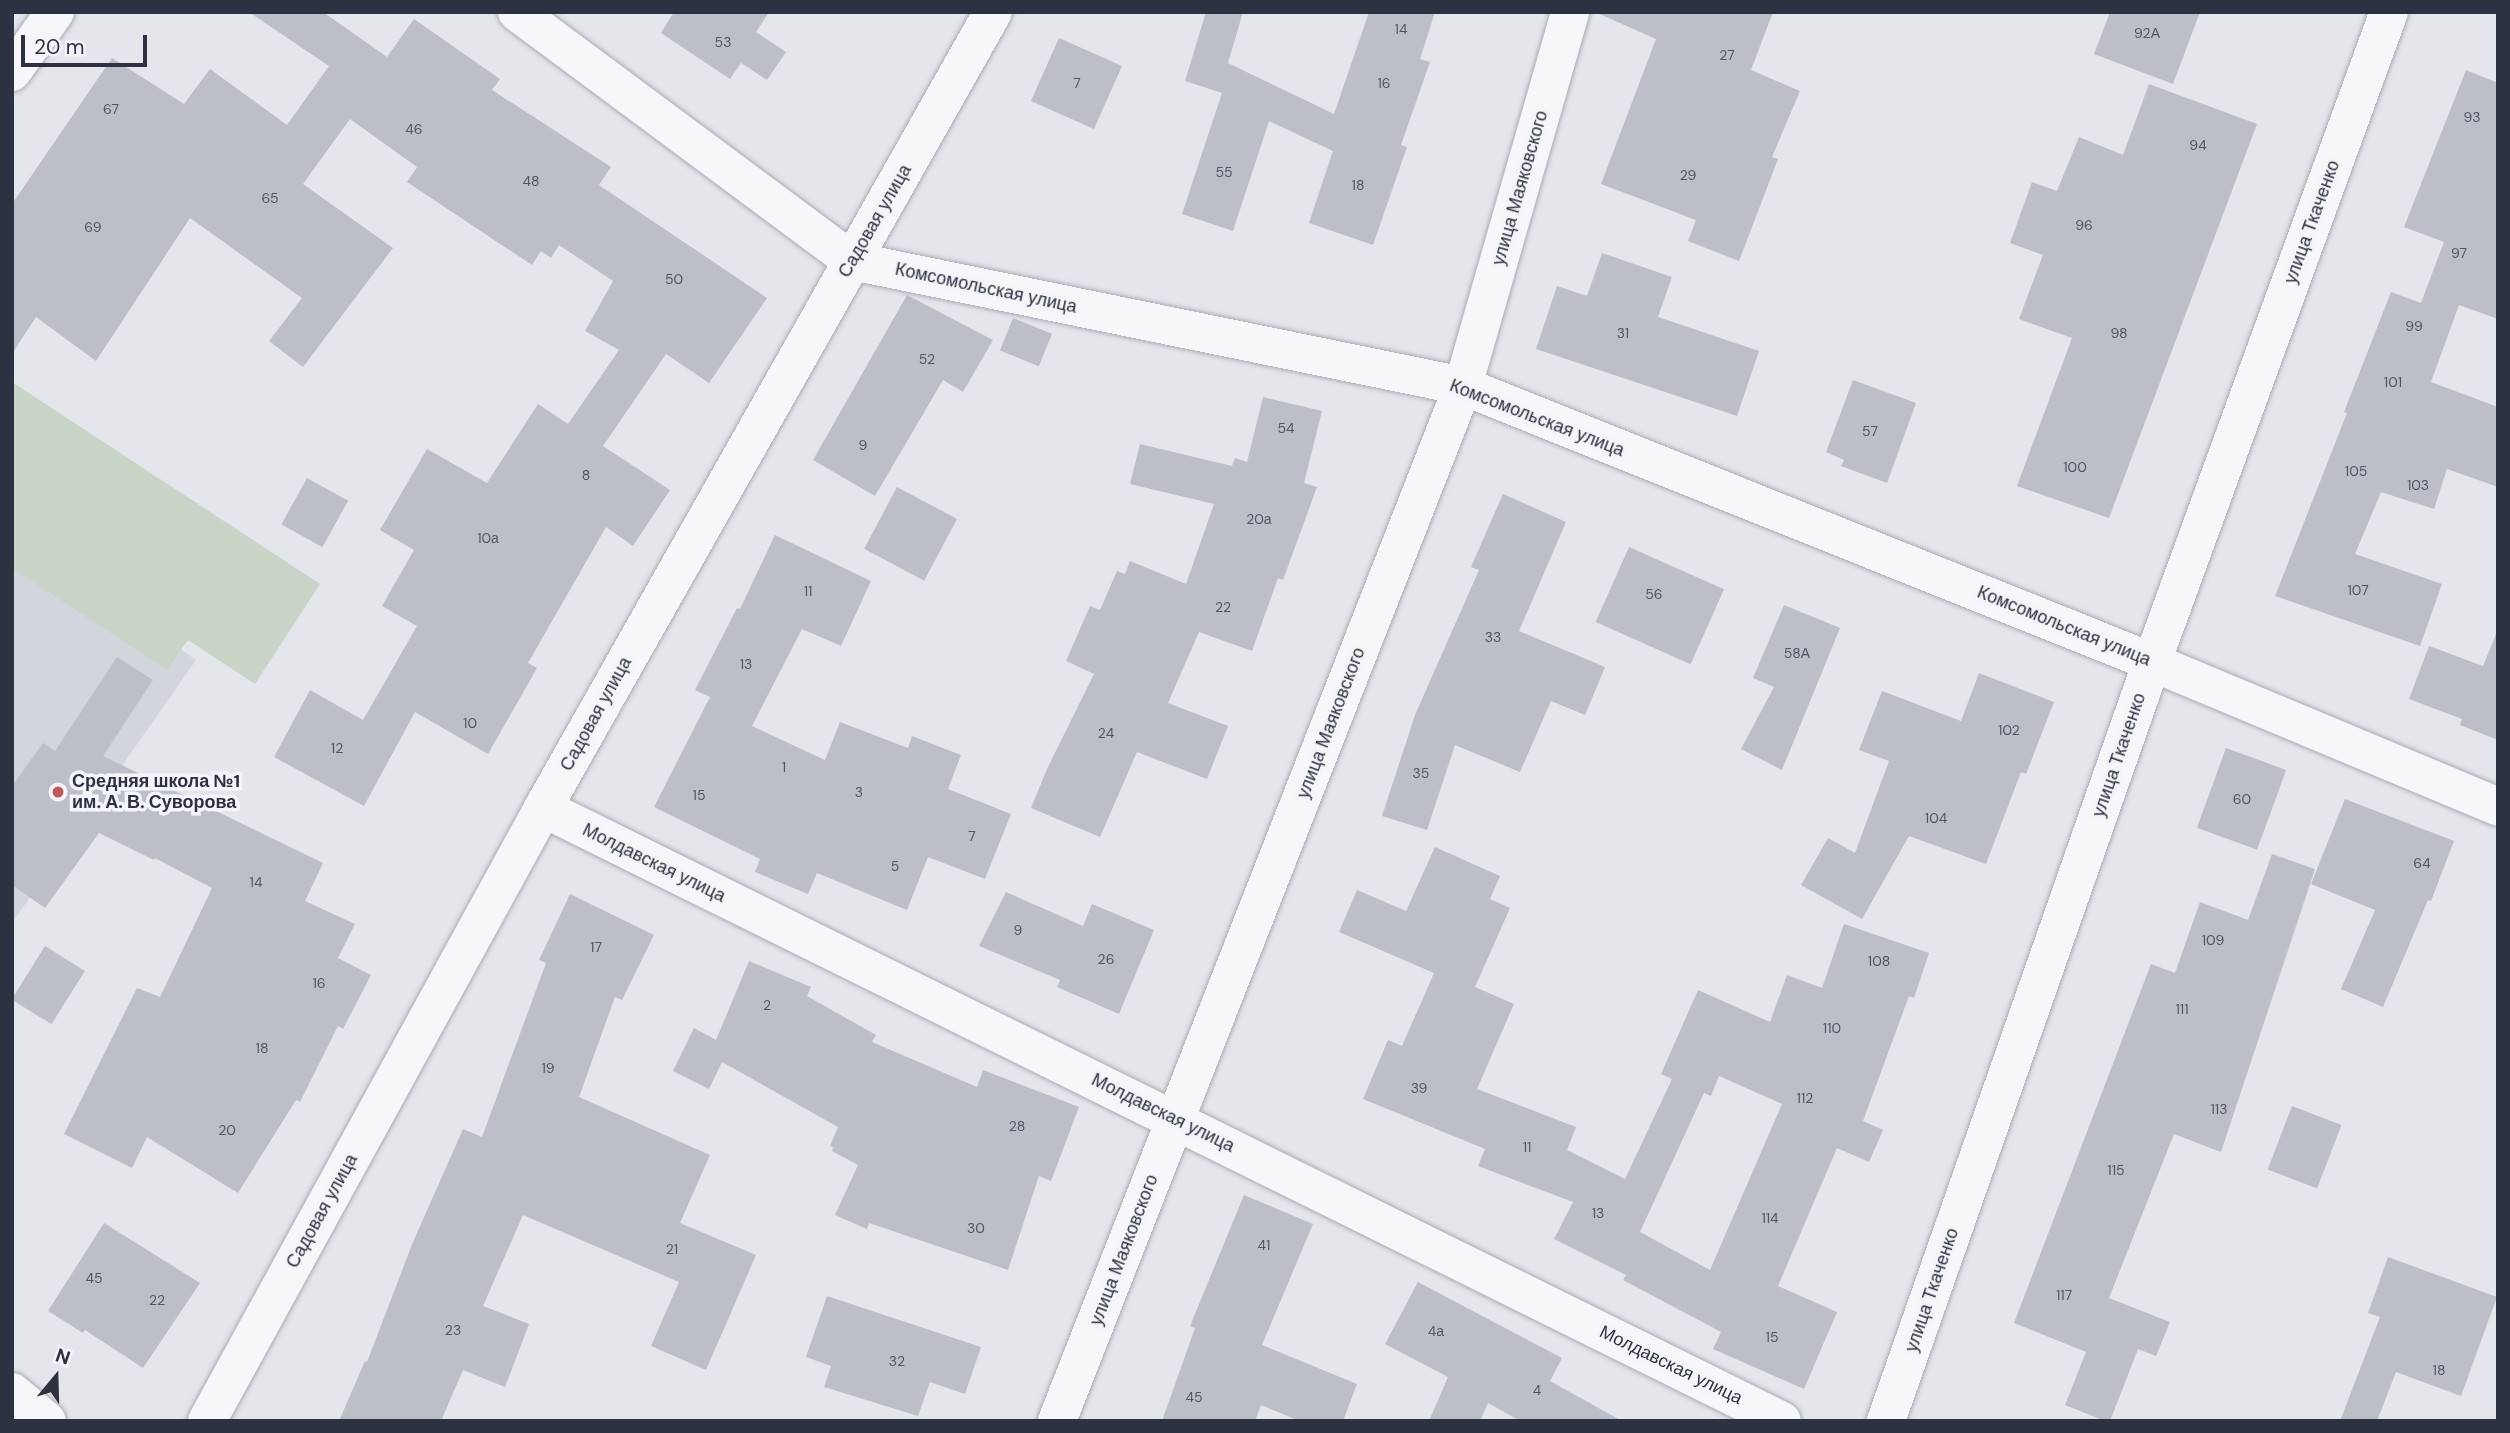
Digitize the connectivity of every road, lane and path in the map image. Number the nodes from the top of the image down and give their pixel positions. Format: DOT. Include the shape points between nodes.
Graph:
graph roads {
  1 [pos="55,12"];
  2 [pos="517,12"];
  3 [pos="993,12"];
  4 [pos="1570,12"];
  5 [pos="2389,12"];
  6 [pos="12,72"];
  7 [pos="852,261"];
  8 [pos="1464,386"];
  9 [pos="2152,662"];
  10 [pos="2498,807"];
  11 [pos="543,808"];
  12 [pos="1176,1119"];
  13 [pos="12,1392"];
  14 [pos="47,1421"];
  15 [pos="207,1421"];
  16 [pos="1057,1421"];
  17 [pos="1782,1421"];
  18 [pos="1885,1421"];
  1 -- 6 [label="street"];
  2 -- 7 [label="street, Комсомольская улица"];
  3 -- 7 [label="street, Садовая улица"];
  4 -- 8 [label="street, улица Маяковского"];
  5 -- 9 [label="street, улица Ткаченко"];
  7 -- 8 [label="street, Комсомольская улица"];
  7 -- 11 [label="street, Садовая улица"];
  8 -- 9 [label="street, Комсомольская улица"];
  8 -- 12 [label="street, улица Маяковского"];
  9 -- 10 [label="street, Комсомольская улица"];
  9 -- 18 [label="street, улица Ткаченко"];
  11 -- 12 [label="street, Молдавская улица"];
  11 -- 15 [label="street, Садовая улица"];
  12 -- 16 [label="street, улица Маяковского"];
  12 -- 17 [label="street, Молдавская улица"];
  13 -- 14 [label="street"];
}
